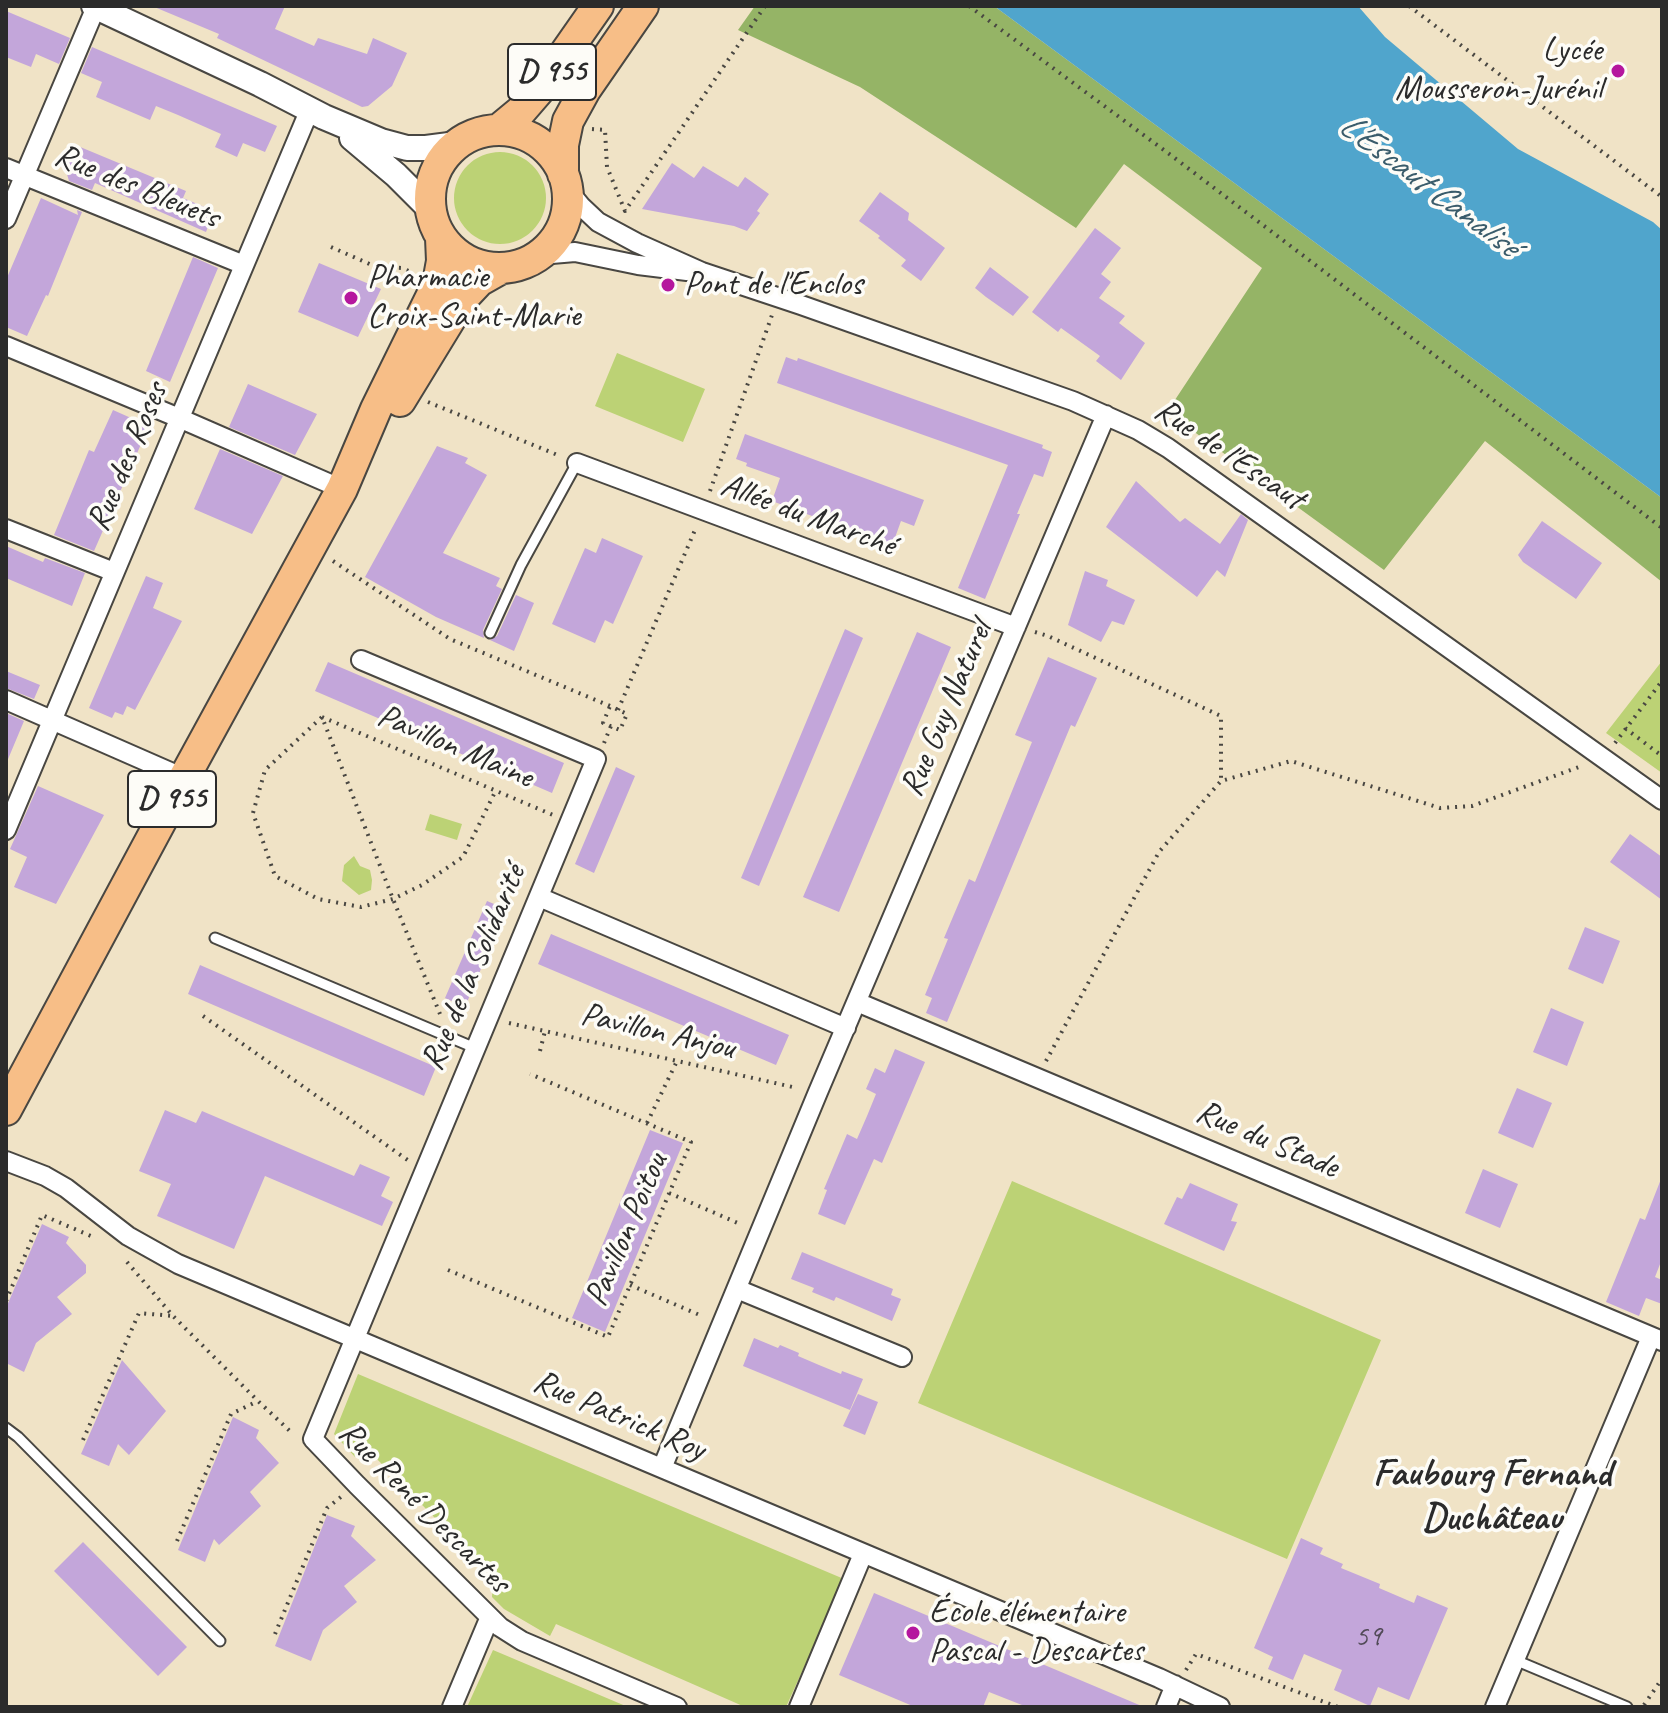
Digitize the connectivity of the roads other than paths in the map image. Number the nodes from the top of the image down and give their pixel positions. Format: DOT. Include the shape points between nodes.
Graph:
graph roads {
  1 [pos="95,6"];
  2 [pos="598,6"];
  3 [pos="643,6"];
  4 [pos="317,113"];
  5 [pos="498,130"];
  6 [pos="457,144"];
  7 [pos="6,168"];
  8 [pos="24,176"];
  9 [pos="565,181"];
  10 [pos="6,219"];
  11 [pos="436,224"];
  12 [pos="540,255"];
  13 [pos="244,265"];
  14 [pos="502,268"];
  15 [pos="702,272"];
  16 [pos="6,346"];
  17 [pos="1106,415"];
  18 [pos="179,418"];
  19 [pos="577,463"];
  20 [pos="342,489"];
  21 [pos="6,529"];
  22 [pos="114,572"];
  23 [pos="1016,627"];
  24 [pos="490,633"];
  25 [pos="361,660"];
  26 [pos="6,700"];
  27 [pos="52,720"];
  28 [pos="184,778"];
  29 [pos="1662,800"];
  30 [pos="6,830"];
  31 [pos="539,897"];
  32 [pos="215,938"];
  33 [pos="857,1002"];
  34 [pos="846,1028"];
  35 [pos="475,1048"];
  36 [pos="15,1073"];
  37 [pos="6,1110"];
  38 [pos="6,1161"];
  39 [pos="737,1289"];
  40 [pos="354,1338"];
  41 [pos="1657,1339"];
  42 [pos="902,1357"];
  43 [pos="6,1428"];
  44 [pos="313,1439"];
  45 [pos="662,1468"];
  46 [pos="863,1554"];
  47 [pos="489,1619"];
  48 [pos="220,1641"];
  49 [pos="1515,1660"];
  50 [pos="1175,1685"];
  51 [pos="1500,1705"];
  52 [pos="452,1707"];
  53 [pos="677,1707"];
  54 [pos="799,1707"];
  55 [pos="1166,1707"];
  56 [pos="1220,1707"];
  57 [pos="1627,1707"];
  1 -- 4 [label="street"];
  1 -- 8 [label="street"];
  2 -- 5 [label="main road, D 955" via="540,89"];
  3 -- 9 [label="main road, D 955" via="568,121"];
  4 -- 6 [label="street" via="398,146"];
  4 -- 11 [label="street" via="388,168"];
  4 -- 13 [label="street, Rue des Roses"];
  5 -- 6 [label="main road"];
  5 -- 9 [label="main road" via="537,142 553,156"];
  6 -- 11 [label="main road" via="442,159 430,189"];
  7 -- 8 [label="street, Rue des Bleuets"];
  8 -- 10 [label="street"];
  8 -- 13 [label="street, Rue des Bleuets"];
  9 -- 12 [label="main road" via="568,207 563,226"];
  9 -- 15 [label="street, Rue de l'Escaut" via="598,222"];
  11 -- 14 [label="main road" via="455,253 482,267"];
  11 -- 20 [label="main road, D 955" via="442,261 438,283"];
  12 -- 14 [label="main road"];
  12 -- 15 [label="street, Rue de l'Escaut" via="575,252"];
  13 -- 18 [label="street, Rue des Roses"];
  14 -- 20 [label="main road, D 955" via="463,298"];
  15 -- 17 [label="street, Rue de l'Escaut"];
  16 -- 18 [label="street"];
  17 -- 23 [label="street, Rue Guy Naturel"];
  17 -- 29 [label="street, Rue de l'Escaut" via="1168,448"];
  18 -- 20 [label="street"];
  18 -- 22 [label="street, Rue des Roses"];
  19 -- 23 [label="street, Allée du Marché"];
  19 -- 24 [label="lane"];
  20 -- 28 [label="main road, D 955"];
  21 -- 22 [label="street"];
  22 -- 27 [label="street, Rue des Roses"];
  23 -- 33 [label="street, Rue Guy Naturel"];
  25 -- 31 [label="street, Rue de la Solidarité" via="596,759"];
  26 -- 27 [label="street"];
  27 -- 28 [label="street"];
  27 -- 30 [label="street, Rue des Roses"];
  28 -- 36 [label="main road, D 955"];
  31 -- 34 [label="street"];
  31 -- 35 [label="street, Rue de la Solidarité"];
  32 -- 35 [label="lane"];
  33 -- 34 [label="street, Rue Guy Naturel"];
  33 -- 41 [label="street, Rue du Stade"];
  34 -- 39 [label="street, Rue Guy Naturel"];
  35 -- 40 [label="street, Rue de la Solidarité"];
  36 -- 37 [label="main road, D 955"];
  38 -- 40 [label="street, Rue Patrick Roy" via="66,1188 159,1254"];
  39 -- 42 [label="street"];
  39 -- 45 [label="street, Rue Guy Naturel"];
  40 -- 44 [label="street, Rue de la Solidarité"];
  40 -- 45 [label="street, Rue Patrick Roy"];
  41 -- 49 [label="street"];
  43 -- 48 [label="lane"];
  44 -- 47 [label="street, Rue René Descartes"];
  45 -- 46 [label="street, Rue Patrick Roy"];
  46 -- 50 [label="street, Rue Patrick Roy"];
  46 -- 54 [label="street"];
  47 -- 52 [label="street"];
  47 -- 53 [label="street, Rue René Descartes" via="522,1641"];
  49 -- 51 [label="street"];
  49 -- 57 [label="lane"];
  50 -- 55 [label="street"];
  50 -- 56 [label="street, Rue Patrick Roy"];
}
